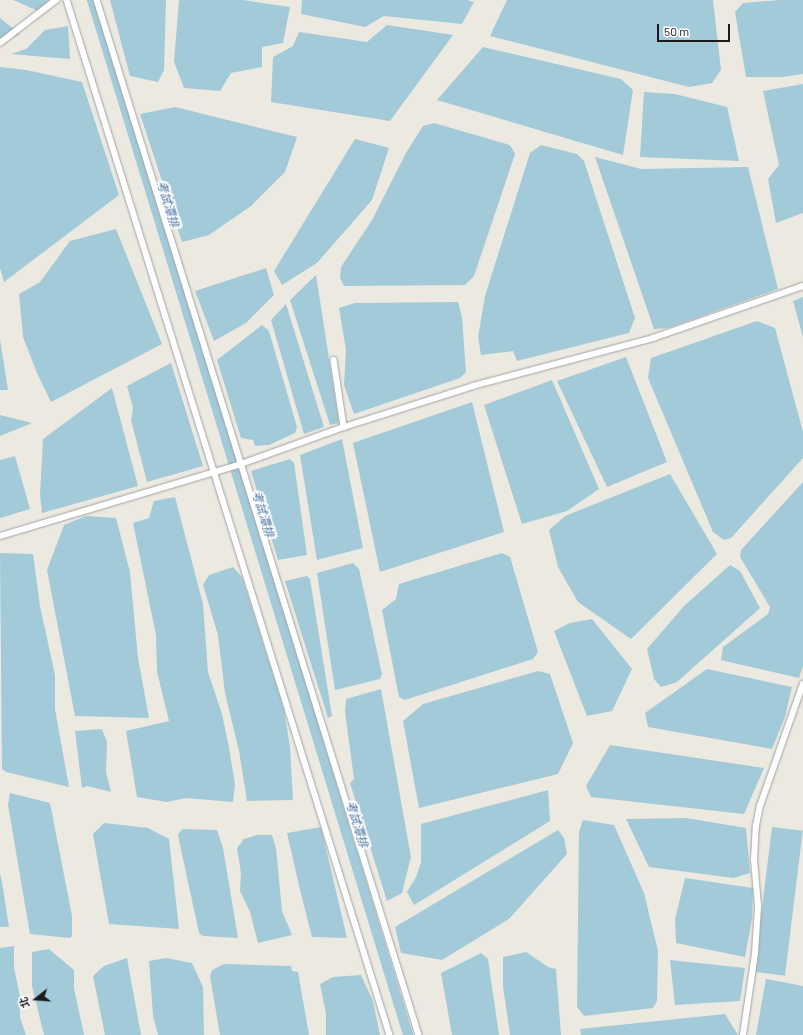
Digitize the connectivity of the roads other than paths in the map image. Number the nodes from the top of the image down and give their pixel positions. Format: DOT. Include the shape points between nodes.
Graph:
graph roads {
  1 [pos="56,0"];
  2 [pos="67,0"];
  3 [pos="97,0"];
  4 [pos="0,43"];
  5 [pos="803,286"];
  6 [pos="334,360"];
  7 [pos="344,427"];
  8 [pos="239,465"];
  9 [pos="215,471"];
  10 [pos="0,536"];
  11 [pos="803,684"];
  12 [pos="390,1035"];
  13 [pos="419,1035"];
  14 [pos="743,1035"];
  1 -- 4 [label="lane"];
  2 -- 9 [label="lane"];
  3 -- 8 [label="lane"];
  5 -- 7 [label="lane" via="653,338 473,386"];
  6 -- 7 [label="lane"];
  7 -- 8 [label="lane"];
  8 -- 9 [label="lane"];
  8 -- 13 [label="lane"];
  9 -- 10 [label="lane"];
  9 -- 12 [label="lane"];
  11 -- 14 [label="lane" via="760,806 756,826 754,860 758,906 755,954"];
}
